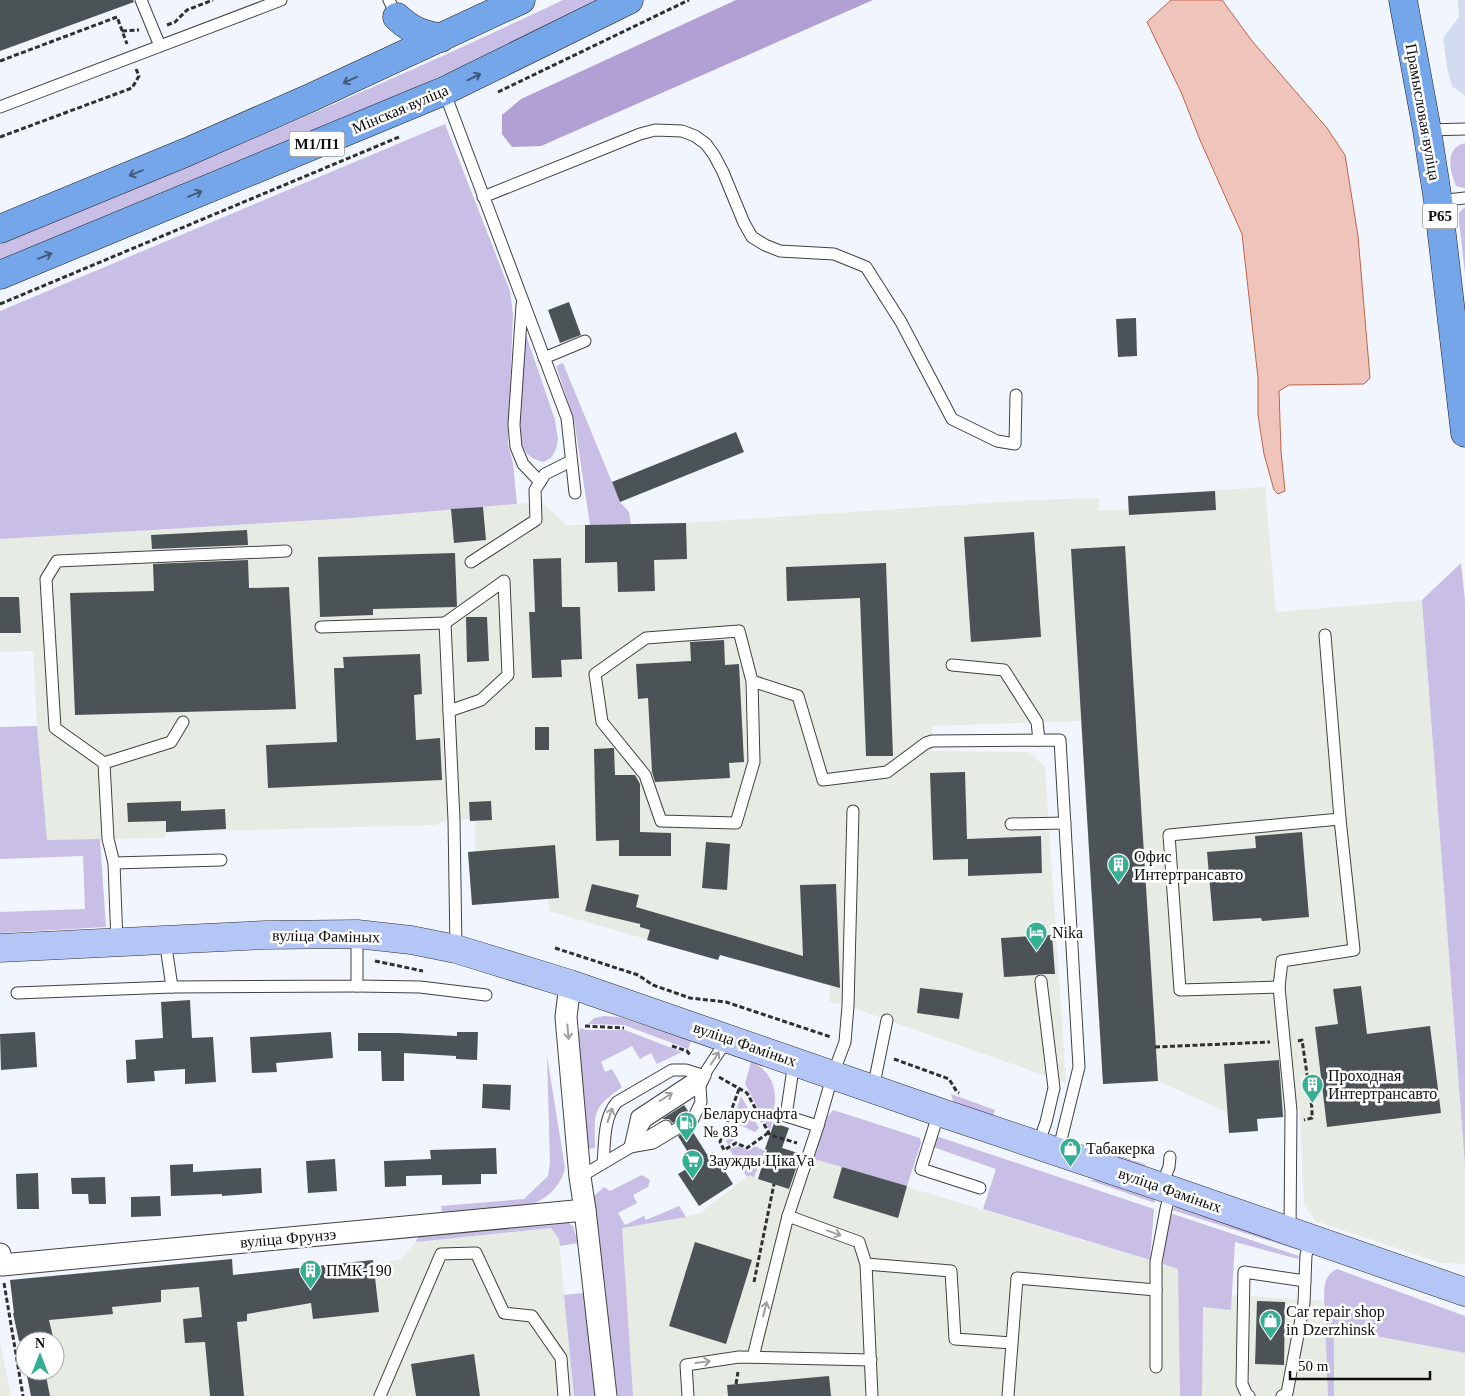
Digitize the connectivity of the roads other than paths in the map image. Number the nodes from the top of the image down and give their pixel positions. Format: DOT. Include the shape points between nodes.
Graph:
graph roads {
  1 [pos="141,0"];
  2 [pos="281,0"];
  3 [pos="521,0"];
  4 [pos="629,0"];
  5 [pos="1403,0"];
  6 [pos="393,9"];
  7 [pos="441,38"];
  8 [pos="160,46"];
  9 [pos="387,62"];
  10 [pos="444,91"];
  11 [pos="0,108"];
  12 [pos="1465,129"];
  13 [pos="1427,130"];
  14 [pos="483,197"];
  15 [pos="1465,198"];
  16 [pos="1438,201"];
  17 [pos="46,210"];
  18 [pos="0,213"];
  19 [pos="0,229"];
  20 [pos="0,275"];
  21 [pos="522,300"];
  22 [pos="585,341"];
  23 [pos="544,358"];
  24 [pos="1016,395"];
  25 [pos="1465,433"];
  26 [pos="571,461"];
  27 [pos="540,482"];
  28 [pos="575,493"];
  29 [pos="286,552"];
  30 [pos="471,562"];
  31 [pos="445,624"];
  32 [pos="321,627"];
  33 [pos="1325,635"];
  34 [pos="952,665"];
  35 [pos="752,681"];
  36 [pos="449,711"];
  37 [pos="183,722"];
  38 [pos="1039,740"];
  39 [pos="104,763"];
  40 [pos="853,811"];
  41 [pos="1340,819"];
  42 [pos="1065,822"];
  43 [pos="1012,824"];
  44 [pos="222,860"];
  45 [pos="114,863"];
  46 [pos="357,934"];
  47 [pos="165,940"];
  48 [pos="117,943"];
  49 [pos="0,948"];
  50 [pos="456,949"];
  51 [pos="1041,981"];
  52 [pos="570,984"];
  53 [pos="357,986"];
  54 [pos="1279,987"];
  55 [pos="172,988"];
  56 [pos="17,993"];
  57 [pos="486,995"];
  58 [pos="887,1020"];
  59 [pos="728,1038"];
  60 [pos="794,1061"];
  61 [pos="833,1074"];
  62 [pos="704,1078"];
  63 [pos="872,1089"];
  64 [pos="688,1111"];
  65 [pos="939,1112"];
  66 [pos="666,1126"];
  67 [pos="818,1126"];
  68 [pos="630,1147"];
  69 [pos="1048,1149"];
  70 [pos="1170,1157"];
  71 [pos="603,1163"];
  72 [pos="580,1177"];
  73 [pos="980,1188"];
  74 [pos="1166,1188"];
  75 [pos="585,1210"];
  76 [pos="788,1216"];
  77 [pos="1300,1235"];
  78 [pos="1,1259"];
  79 [pos="866,1264"];
  80 [pos="1305,1281"];
  81 [pos="1156,1290"];
  82 [pos="1465,1292"];
  83 [pos="1012,1343"];
  84 [pos="753,1356"];
  85 [pos="871,1360"];
  86 [pos="1156,1368"];
  87 [pos="380,1396"];
  88 [pos="564,1396"];
  89 [pos="606,1396"];
  90 [pos="688,1396"];
  91 [pos="872,1396"];
  92 [pos="1008,1396"];
  93 [pos="1249,1396"];
  94 [pos="1282,1396"];
  1 -- 8 [label="lane"];
  2 -- 8 [label="lane"];
  3 -- 7 [label="main road, М1/П1"];
  10 -- 4 [label="main road, Мінская вуліца / М1/П1, one-way"];
  5 -- 13 [label="main road, Прамысловая вуліца / Р65"];
  6 -- 7 [label="main road" via="406,26"];
  6 -- 9 [label="main road" via="396,44"];
  7 -- 9 [label="main road, М1/П1"];
  8 -- 11 [label="lane"];
  9 -- 17 [label="main road, М1/П1, one-way" via="205,144"];
  10 -- 14 [label="lane"];
  20 -- 10 [label="main road, Мінская вуліца / М1/П1, one-way"];
  12 -- 13 [label="lane"];
  13 -- 16 [label="main road, Прамысловая вуліца / Р65"];
  14 -- 21 [label="lane"];
  14 -- 24 [label="lane" via="640,134 656,130 682,131 696,136 714,155 752,237 780,251 834,254 866,267 902,322 952,419 997,441 1015,444"];
  15 -- 16 [label="lane"];
  16 -- 25 [label="main road, Прамысловая вуліца / Р65"];
  17 -- 18 [label="main road"];
  17 -- 19 [label="main road, М1/П1"];
  21 -- 23 [label="lane"];
  21 -- 27 [label="lane" via="514,425 516,447 523,464"];
  22 -- 23 [label="lane"];
  23 -- 26 [label="lane" via="567,418"];
  26 -- 27 [label="lane" via="545,474"];
  26 -- 28 [label="lane"];
  27 -- 30 [label="lane" via="534,490 536,520"];
  29 -- 39 [label="lane" via="57,561 46,579 55,728"];
  31 -- 32 [label="lane"];
  31 -- 36 [label="lane"];
  31 -- 36 [label="lane" via="504,581 508,675 481,700"];
  33 -- 41 [label="lane"];
  34 -- 38 [label="lane" via="1004,670 1037,722"];
  35 -- 35 [label="lane" via="740,631 646,638 595,674 602,722 645,775 661,821 736,823 754,762"];
  35 -- 38 [label="lane" via="798,696 823,780 887,772 926,743"];
  36 -- 50 [label="lane"];
  37 -- 39 [label="lane" via="171,742"];
  38 -- 42 [label="lane" via="1060,740"];
  39 -- 45 [label="lane" via="108,839"];
  40 -- 61 [label="lane" via="848,1006 845,1042"];
  41 -- 54 [label="lane" via="1354,950 1282,961"];
  41 -- 54 [label="lane" via="1169,835 1180,990"];
  42 -- 43 [label="lane"];
  42 -- 69 [label="lane" via="1079,1067"];
  44 -- 45 [label="lane"];
  45 -- 48 [label="lane"];
  46 -- 47 [label="main road, вуліца Фаміных"];
  46 -- 50 [label="main road, вуліца Фаміных"];
  46 -- 53 [label="lane"];
  47 -- 48 [label="main road, вуліца Фаміных"];
  47 -- 55 [label="lane"];
  48 -- 49 [label="main road, вуліца Фаміных"];
  50 -- 52 [label="main road, вуліца Фаміных"];
  51 -- 69 [label="lane" via="1054,1088 1046,1122"];
  52 -- 59 [label="main road, вуліца Фаміных"];
  52 -- 72 [label="street, one-way" via="566,1017"];
  53 -- 55 [label="lane"];
  53 -- 57 [label="lane" via="420,987"];
  54 -- 77 [label="lane"];
  55 -- 56 [label="lane"];
  58 -- 63 [label="lane"];
  59 -- 60 [label="main road, вуліца Фаміных"];
  62 -- 59 [label="lane, one-way"];
  60 -- 61 [label="main road, вуліца Фаміных"];
  60 -- 67 [label="lane" via="786,1116"];
  61 -- 63 [label="main road, вуліца Фаміных"];
  61 -- 67 [label="lane"];
  62 -- 64 [label="lane"];
  68 -- 62 [label="lane, one-way" via="646,1122"];
  62 -- 68 [label="lane" via="701,1102 693,1119 653,1143"];
  71 -- 62 [label="lane, one-way" via="610,1110 617,1102 672,1070 686,1070"];
  63 -- 65 [label="main road, вуліца Фаміных"];
  65 -- 69 [label="main road, вуліца Фаміных"];
  65 -- 73 [label="lane" via="921,1169"];
  66 -- 68 [label="lane"];
  67 -- 76 [label="lane"];
  68 -- 71 [label="lane"];
  69 -- 74 [label="main road, вуліца Фаміных"];
  70 -- 74 [label="lane"];
  71 -- 72 [label="lane"];
  72 -- 75 [label="street"];
  74 -- 77 [label="main road, вуліца Фаміных"];
  74 -- 81 [label="lane" via="1166,1209 1156,1262"];
  75 -- 78 [label="street, вуліца Фрунзэ"];
  75 -- 89 [label="street"];
  76 -- 79 [label="lane, one-way" via="859,1242"];
  84 -- 76 [label="lane, one-way"];
  77 -- 80 [label="lane" via="1306,1255"];
  77 -- 82 [label="main road, вуліца Фаміных"];
  79 -- 83 [label="lane" via="950,1271 955,1339"];
  79 -- 85 [label="lane"];
  80 -- 93 [label="lane" via="1244,1272 1242,1384"];
  80 -- 94 [label="lane" via="1287,1394"];
  81 -- 83 [label="lane" via="1017,1278"];
  81 -- 86 [label="lane"];
  83 -- 92 [label="lane"];
  84 -- 85 [label="lane"];
  90 -- 84 [label="lane, one-way" via="686,1365"];
  85 -- 91 [label="lane"];
  87 -- 88 [label="lane" via="442,1254 476,1253 504,1313 532,1316 561,1358"];
}
